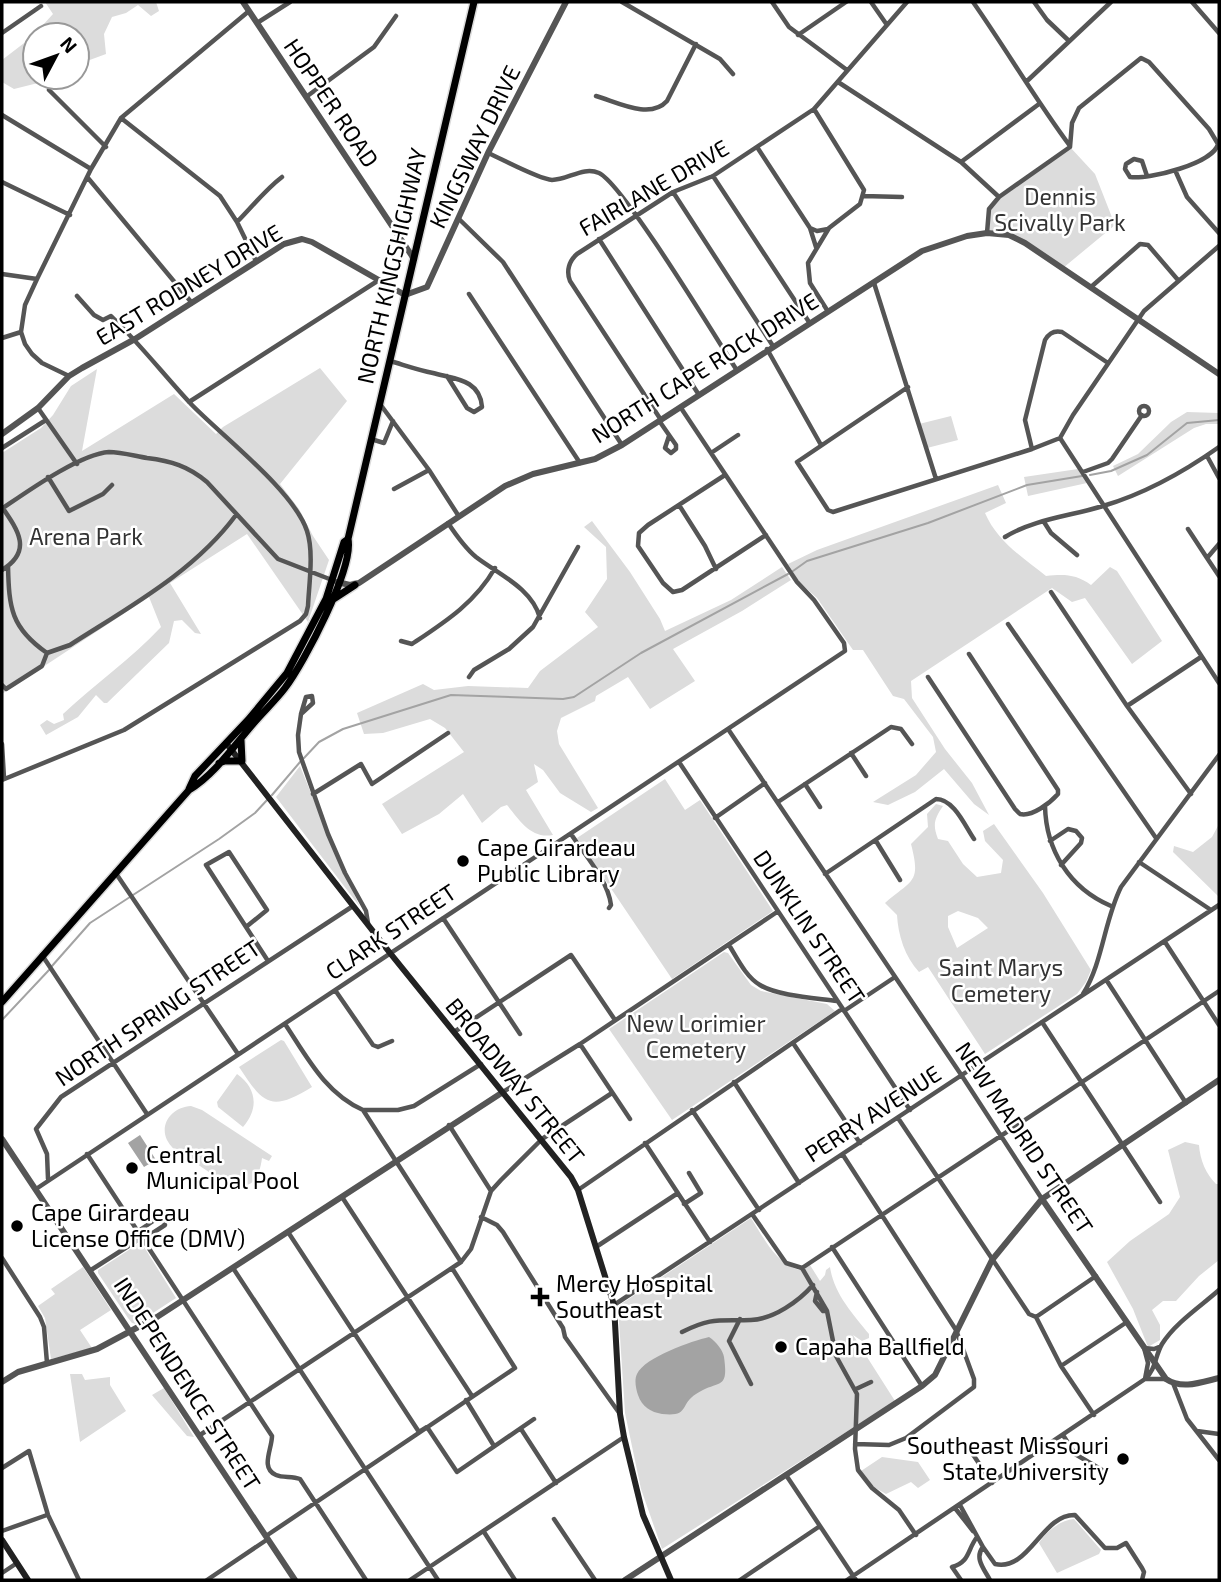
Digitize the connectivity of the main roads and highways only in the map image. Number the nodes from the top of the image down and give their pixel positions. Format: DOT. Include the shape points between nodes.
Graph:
graph roads {
  1 [pos="474,2"];
  2 [pos="335,582"];
  3 [pos="355,585"];
  4 [pos="331,601"];
  5 [pos="241,737"];
  6 [pos="229,746"];
  7 [pos="242,761"];
  8 [pos="219,764"];
  9 [pos="189,790"];
  10 [pos="3,999"];
  11 [pos="2,1540"];
  12 [pos="28,1580"];
  13 [pos="671,1580"];
  1 -- 2 [label="main road, NORTH KINGSHIGHWAY"];
  2 -- 4 [label="main road, NORTH KINGSHIGHWAY"];
  2 -- 6 [label="main road, NORTH KINGSHIGHWAY" via="287,673"];
  3 -- 4 [label="main road"];
  4 -- 5 [label="main road, NORTH KINGSHIGHWAY" via="292,677"];
  5 -- 6 [label="main road, NORTH KINGSHIGHWAY"];
  5 -- 7 [label="main road"];
  6 -- 7 [label="main road, BROADWAY STREET"];
  6 -- 8 [label="main road, NORTH KINGSHIGHWAY"];
  6 -- 9 [label="main road, NORTH KINGSHIGHWAY" via="195,776"];
  7 -- 8 [label="main road"];
  7 -- 13 [label="main road, BROADWAY STREET" via="369,927 566,1169 578,1191 614,1305 624,1437 643,1515"];
  8 -- 9 [label="main road, NORTH KINGSHIGHWAY"];
  9 -- 10 [label="main road, NORTH KINGSHIGHWAY"];
  11 -- 12 [label="main road"];
}
